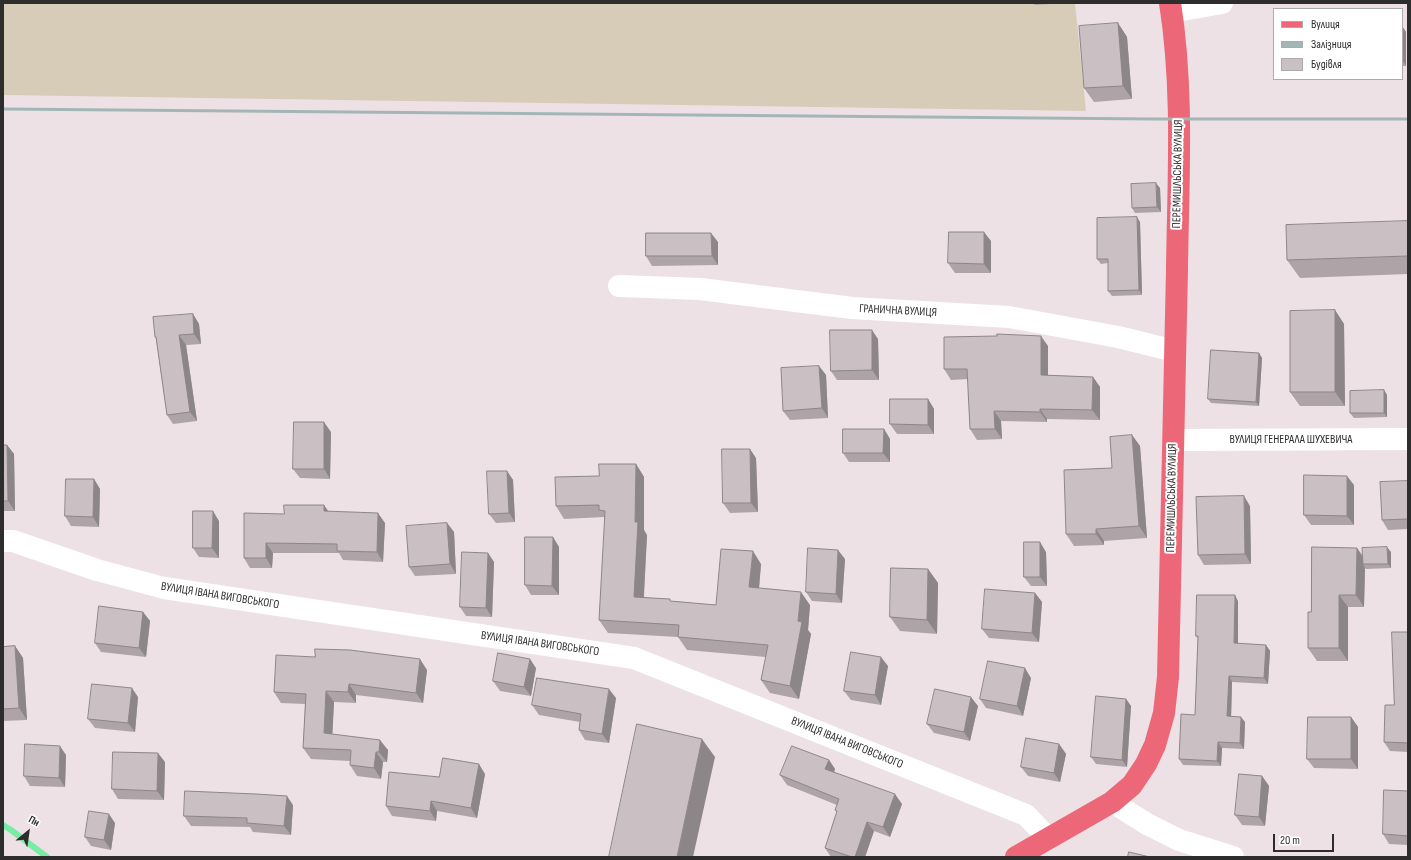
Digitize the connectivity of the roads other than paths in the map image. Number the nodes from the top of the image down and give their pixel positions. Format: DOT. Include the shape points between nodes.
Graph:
graph roads {
  1 [pos="1222,3"];
  2 [pos="1171,7"];
  3 [pos="619,286"];
  4 [pos="1175,351"];
  5 [pos="1174,440"];
  6 [pos="1408,440"];
  7 [pos="3,541"];
  8 [pos="1112,802"];
  9 [pos="1048,838"];
  10 [pos="1016,857"];
  11 [pos="1233,857"];
  1 -- 2 [label="street"];
  2 -- 4 [label="main road, ПЕРЕМИШЛЬСЬКА ВУЛИЦЯ" via="1178,66 1179,139"];
  3 -- 4 [label="street, ГРАНИЧНА ВУЛИЦЯ" via="700,290 852,308 1009,317 1118,337"];
  4 -- 5 [label="main road, ПЕРЕМИШЛЬСЬКА ВУЛИЦЯ"];
  5 -- 6 [label="street, ВУЛИЦЯ ГЕНЕРАЛА ШУХЕВИЧА"];
  5 -- 8 [label="main road, ПЕРЕМИШЛЬСЬКА ВУЛИЦЯ" via="1168,677 1164,713 1155,745 1146,764 1132,786"];
  7 -- 9 [label="street, ВУЛИЦЯ ІВАНА ВИГОВСЬКОГО" via="13,541 97,570 164,588 634,658 1026,815"];
  8 -- 9 [label="main road, ПЕРЕМИШЛЬСЬКА ВУЛИЦЯ"];
  8 -- 11 [label="street" via="1179,840"];
  9 -- 10 [label="main road, ПЕРЕМИШЛЬСЬКА ВУЛИЦЯ"];
}
